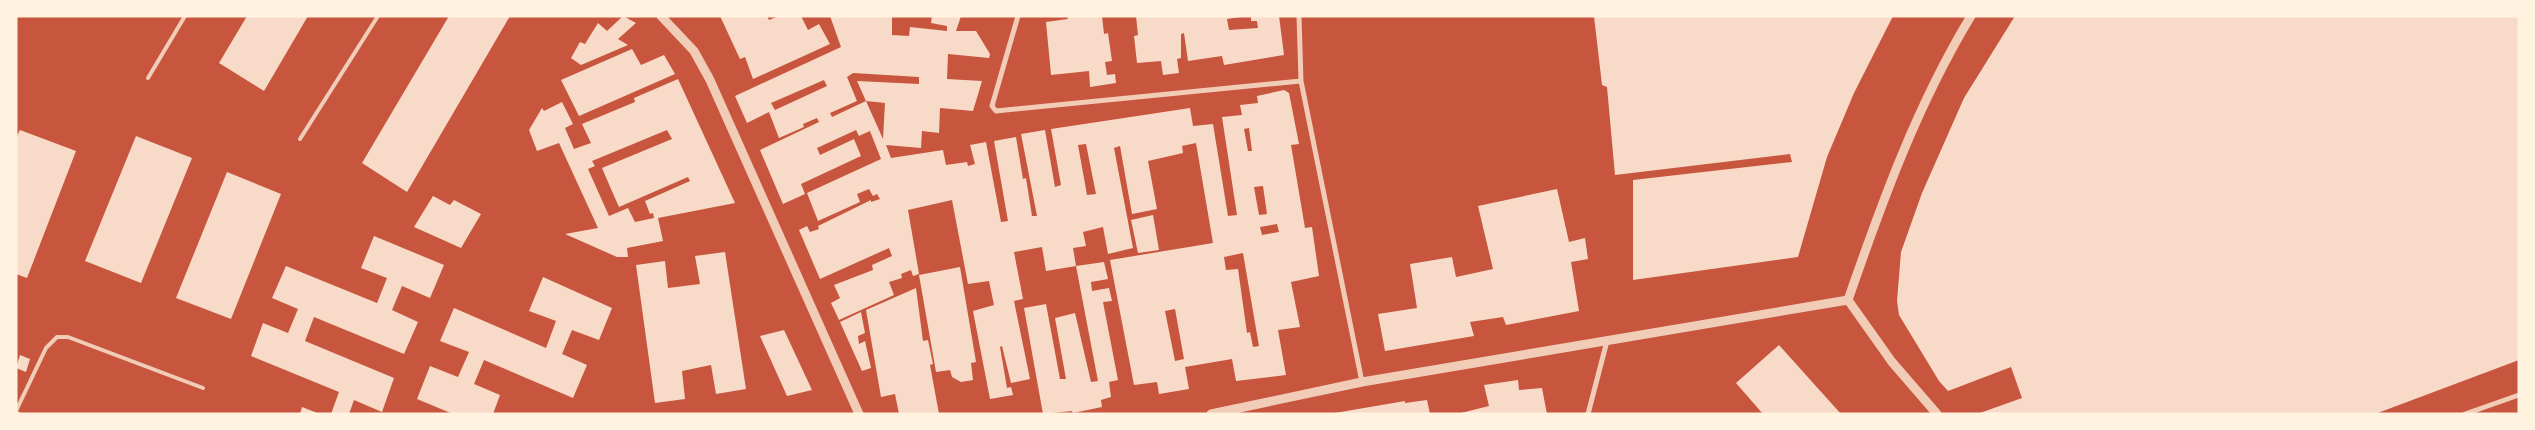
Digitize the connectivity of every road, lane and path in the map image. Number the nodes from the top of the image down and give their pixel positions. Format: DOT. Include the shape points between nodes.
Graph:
graph roads {
  1 [pos="185,16"];
  2 [pos="378,16"];
  3 [pos="661,16"];
  4 [pos="1018,16"];
  5 [pos="1299,16"];
  6 [pos="1971,16"];
  7 [pos="148,78"];
  8 [pos="1301,81"];
  9 [pos="300,139"];
  10 [pos="1848,300"];
  11 [pos="1607,341"];
  12 [pos="1362,382"];
  13 [pos="203,388"];
  14 [pos="2519,394"];
  15 [pos="17,413"];
  16 [pos="859,414"];
  17 [pos="1211,414"];
  18 [pos="1588,414"];
  19 [pos="1938,414"];
  20 [pos="2465,414"];
  1 -- 7 [label="lane"];
  2 -- 9 [label="lane"];
  3 -- 16 [label="street" via="694,51 710,80"];
  4 -- 8 [label="street" via="992,106 996,111"];
  5 -- 8 [label="street"];
  6 -- 10 [label="street" via="1907,140"];
  8 -- 12 [label="street"];
  10 -- 11 [label="street"];
  10 -- 19 [label="street" via="1892,362"];
  11 -- 12 [label="street"];
  11 -- 18 [label="street"];
  12 -- 17 [label="street"];
  13 -- 15 [label="lane" via="68,337 57,337 46,348"];
  14 -- 20 [label="street"];
}
